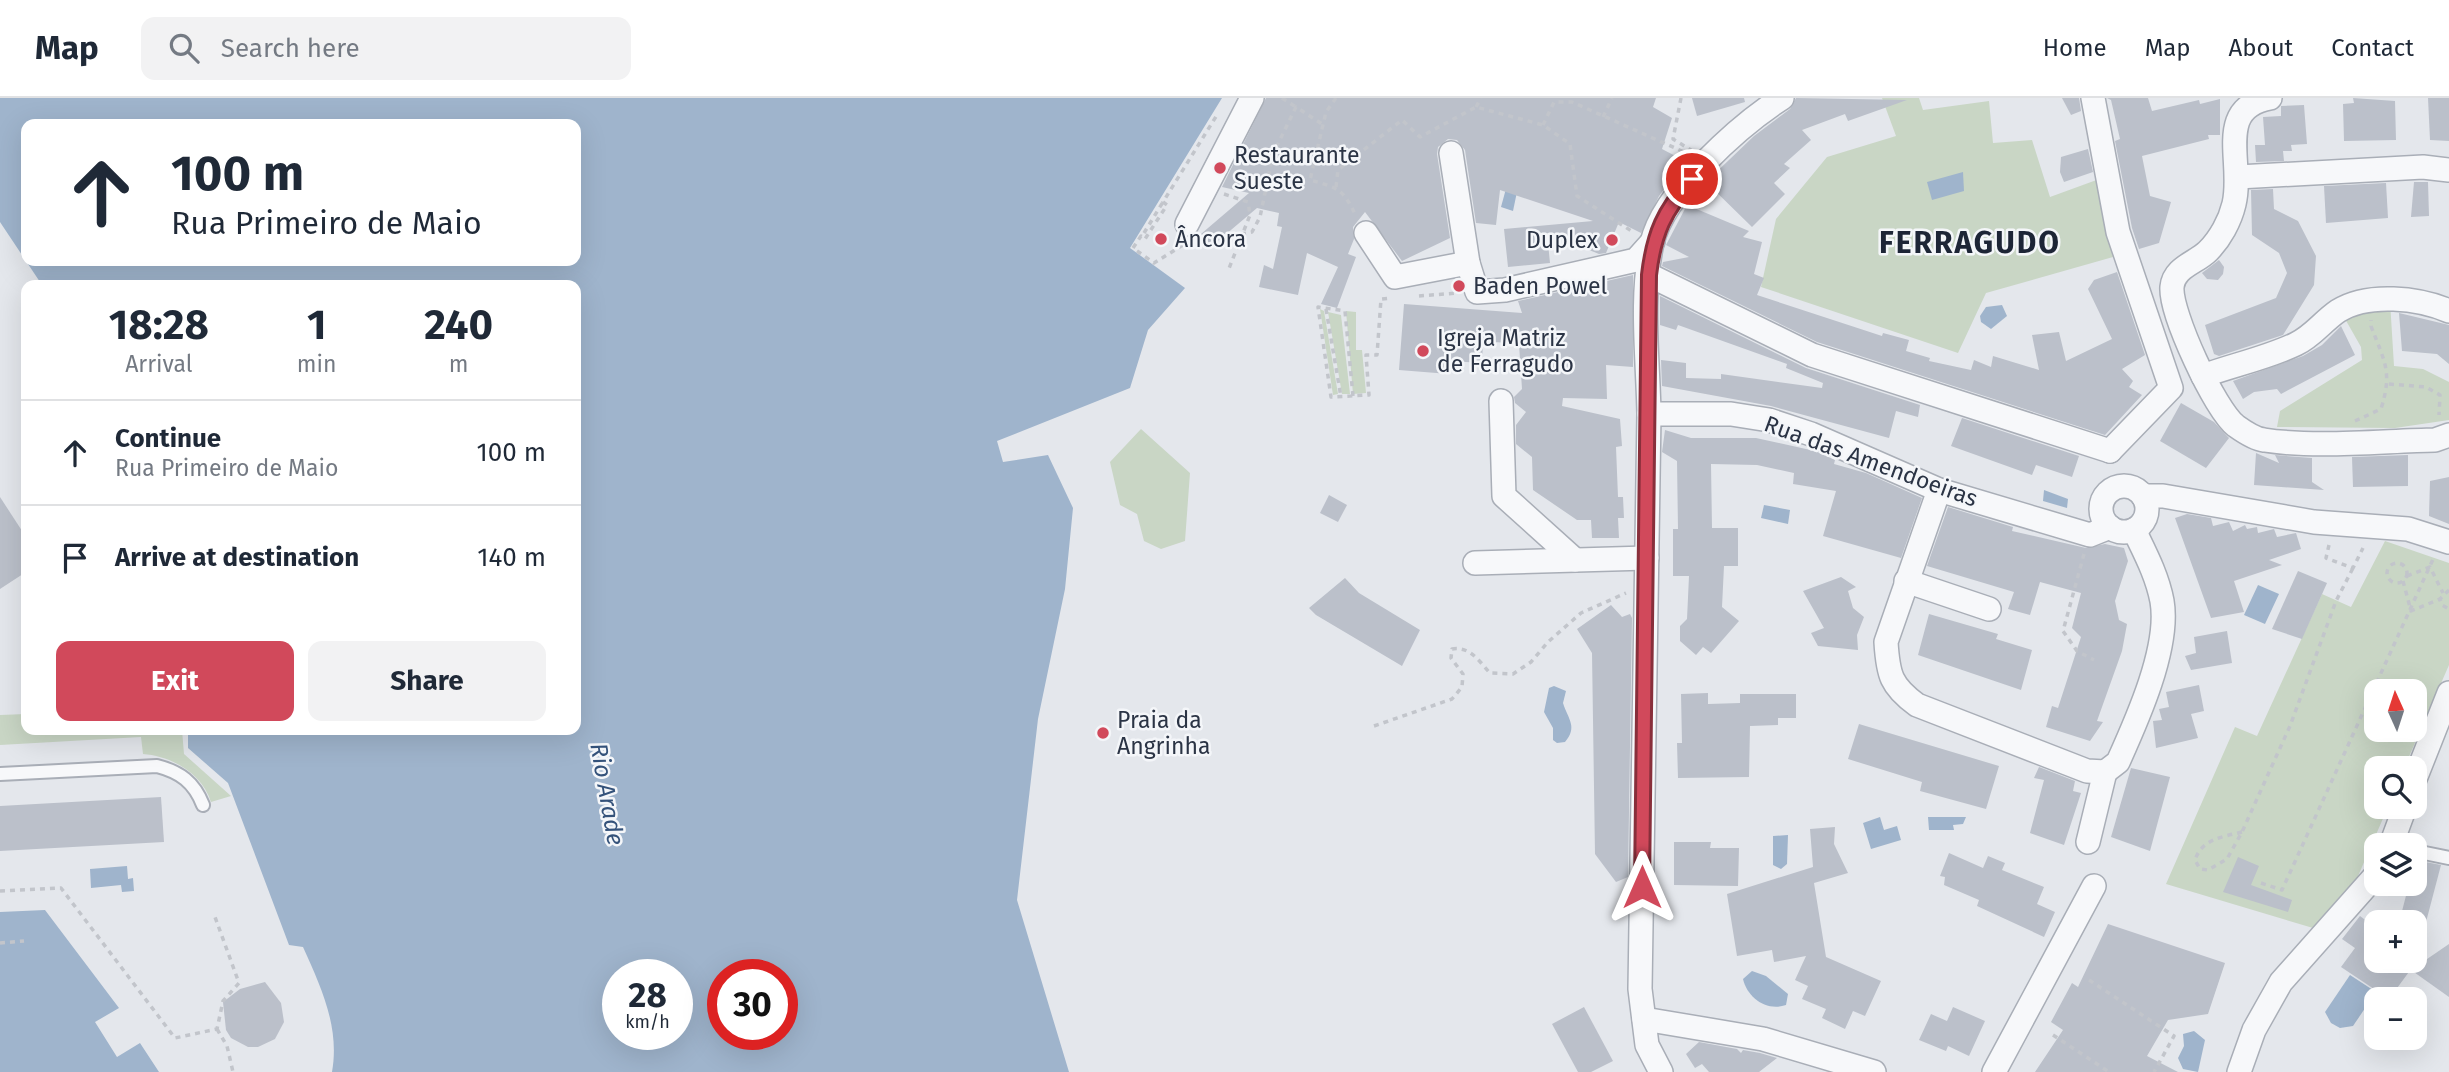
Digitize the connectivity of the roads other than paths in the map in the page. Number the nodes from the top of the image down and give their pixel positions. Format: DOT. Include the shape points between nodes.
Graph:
graph roads {
  1 [pos="1252,98"];
  2 [pos="1751,98"];
  3 [pos="1782,98"];
  4 [pos="2093,98"];
  5 [pos="2270,98"];
  6 [pos="1451,153"];
  7 [pos="2449,170"];
  8 [pos="2238,177"];
  9 [pos="1674,199"];
  10 [pos="1192,230"];
  11 [pos="1366,233"];
  12 [pos="1653,241"];
  13 [pos="1468,263"];
  14 [pos="1649,275"];
  15 [pos="2449,312"];
  16 [pos="2199,368"];
  17 [pos="2171,388"];
  18 [pos="1501,401"];
  19 [pos="1649,414"];
  20 [pos="2442,429"];
  21 [pos="2110,451"];
  22 [pos="2119,486"];
  23 [pos="1939,490"];
  24 [pos="2144,496"];
  25 [pos="2134,530"];
  26 [pos="2100,531"];
  27 [pos="2446,540"];
  28 [pos="1647,558"];
  29 [pos="1575,560"];
  30 [pos="1475,563"];
  31 [pos="1906,581"];
  32 [pos="1989,609"];
  33 [pos="2449,693"];
  34 [pos="2424,756"];
  35 [pos="2096,771"];
  36 [pos="0,774"];
  37 [pos="203,805"];
  38 [pos="2088,842"];
  39 [pos="2427,853"];
  40 [pos="2449,858"];
  41 [pos="2094,886"];
  42 [pos="2364,889"];
  43 [pos="1644,1019"];
  44 [pos="1661,1072"];
  45 [pos="1874,1072"];
  46 [pos="1994,1072"];
  47 [pos="2239,1072"];
  1 -- 10 [label="street" via="1204,187"];
  2 -- 9 [label="street" via="1694,154"];
  3 -- 9 [label="street" via="1758,114"];
  4 -- 17 [label="street" via="2118,232"];
  5 -- 8 [label="street" via="2244,108 2236,120"];
  6 -- 13 [label="street"];
  7 -- 8 [label="street" via="2423,167"];
  8 -- 16 [label="street" via="2234,206 2223,231 2207,252 2183,267 2172,285"];
  9 -- 12 [label="street"];
  11 -- 13 [label="street" via="1399,287"];
  12 -- 13 [label="street" via="1636,260 1504,290 1477,292"];
  12 -- 14 [label="street"];
  14 -- 19 [label="street"];
  14 -- 21 [label="street" via="1812,355"];
  15 -- 16 [label="street" via="2407,300 2373,301 2340,310 2311,337 2291,346"];
  16 -- 17 [label="street"];
  16 -- 20 [label="street" via="2216,404 2235,425 2261,440 2435,440"];
  17 -- 21 [label="street"];
  18 -- 29 [label="street" via="1504,496"];
  19 -- 23 [label="street, Rua das Amendoeiras" via="1731,414 1769,420"];
  19 -- 28 [label="street"];
  21 -- 22 [label="street"];
  22 -- 24 [label="street"];
  22 -- 26 [label="street" via="2107,494 2101,507 2105,522"];
  23 -- 26 [label="street, Rua das Amendoeiras"];
  23 -- 31 [label="street"];
  24 -- 25 [label="street" via="2146,518"];
  24 -- 27 [label="street" via="2314,522 2408,529"];
  25 -- 26 [label="street"];
  25 -- 35 [label="street" via="2154,573 2162,603 2162,631 2157,658 2118,762"];
  28 -- 29 [label="street"];
  28 -- 43 [label="street" via="1640,989"];
  29 -- 30 [label="street"];
  31 -- 32 [label="street"];
  31 -- 35 [label="street" via="1886,642 1888,668 1897,690 1917,705"];
  33 -- 34 [label="street"];
  35 -- 38 [label="street"];
  36 -- 37 [label="lane" via="157,766 188,780"];
  39 -- 40 [label="lane"];
  41 -- 46 [label="street"];
  42 -- 47 [label="street" via="2281,982 2253,1030"];
  43 -- 44 [label="street" via="1647,1045"];
  43 -- 45 [label="street" via="1763,1039"];
}
